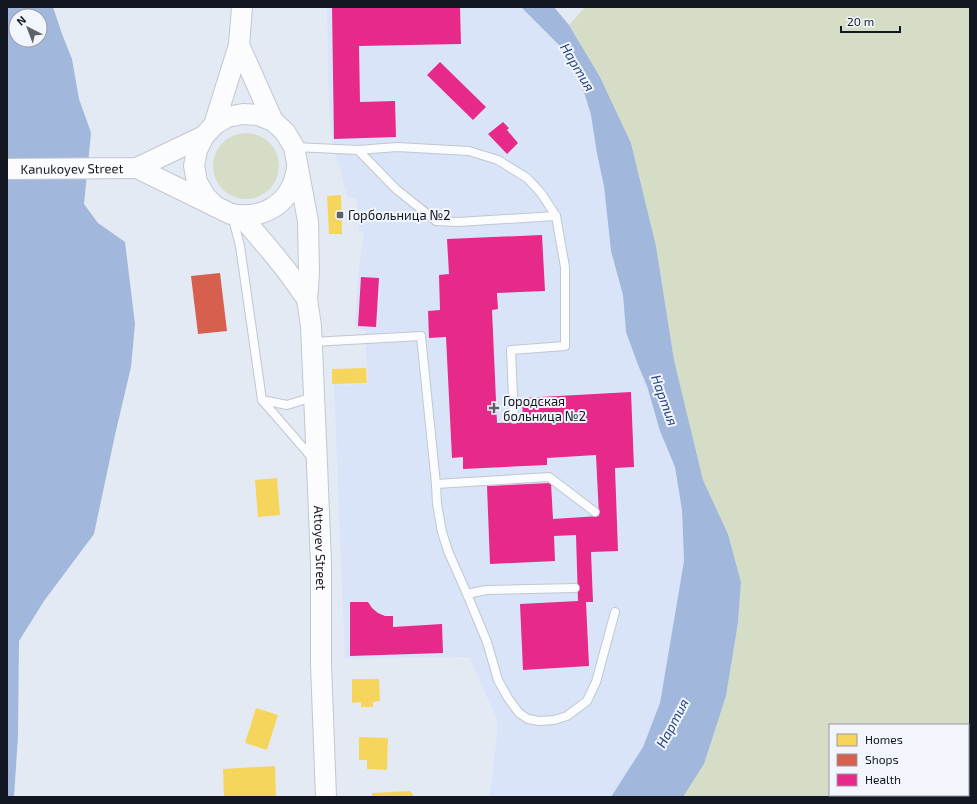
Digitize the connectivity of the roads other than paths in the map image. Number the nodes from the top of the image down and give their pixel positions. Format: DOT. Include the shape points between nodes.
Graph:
graph roads {
  1 [pos="242,7"];
  2 [pos="239,45"];
  3 [pos="273,121"];
  4 [pos="209,130"];
  5 [pos="358,150"];
  6 [pos="295,156"];
  7 [pos="137,168"];
  8 [pos="7,169"];
  9 [pos="229,212"];
  10 [pos="556,216"];
  11 [pos="307,299"];
  12 [pos="312,342"];
  13 [pos="314,397"];
  14 [pos="262,400"];
  15 [pos="514,419"];
  16 [pos="318,464"];
  17 [pos="436,484"];
  18 [pos="595,512"];
  19 [pos="575,588"];
  20 [pos="467,594"];
  21 [pos="615,612"];
  22 [pos="326,797"];
  1 -- 2 [label="street"];
  2 -- 3 [label="street"];
  2 -- 4 [label="street"];
  3 -- 4 [label="street" via="258,115 243,114 227,117"];
  3 -- 6 [label="street" via="285,132"];
  4 -- 7 [label="street"];
  4 -- 9 [label="street" via="197,150 194,166 197,182 205,196"];
  5 -- 6 [label="lane"];
  5 -- 10 [label="lane" via="397,147 469,151 498,160 527,178 541,193"];
  5 -- 10 [label="lane" via="396,189 436,221"];
  6 -- 9 [label="street" via="295,178 280,202 269,210 255,215"];
  6 -- 11 [label="street" via="308,222"];
  7 -- 8 [label="street, Kanukoyev Street"];
  7 -- 9 [label="street"];
  9 -- 11 [label="street" via="283,266"];
  9 -- 14 [label="lane" via="240,246"];
  10 -- 15 [label="lane" via="565,267 565,346 511,350"];
  11 -- 12 [label="street, Attoyev Street"];
  12 -- 13 [label="street, Attoyev Street"];
  12 -- 17 [label="lane" via="422,336"];
  13 -- 14 [label="lane" via="287,404"];
  13 -- 16 [label="street, Attoyev Street"];
  14 -- 16 [label="lane"];
  16 -- 22 [label="street, Attoyev Street"];
  17 -- 18 [label="lane" via="550,477"];
  17 -- 20 [label="lane" via="442,532"];
  19 -- 20 [label="lane" via="486,590"];
  20 -- 21 [label="lane" via="487,642 498,680 508,698 519,713 528,719 539,721 567,716 587,701 596,682"];
}
